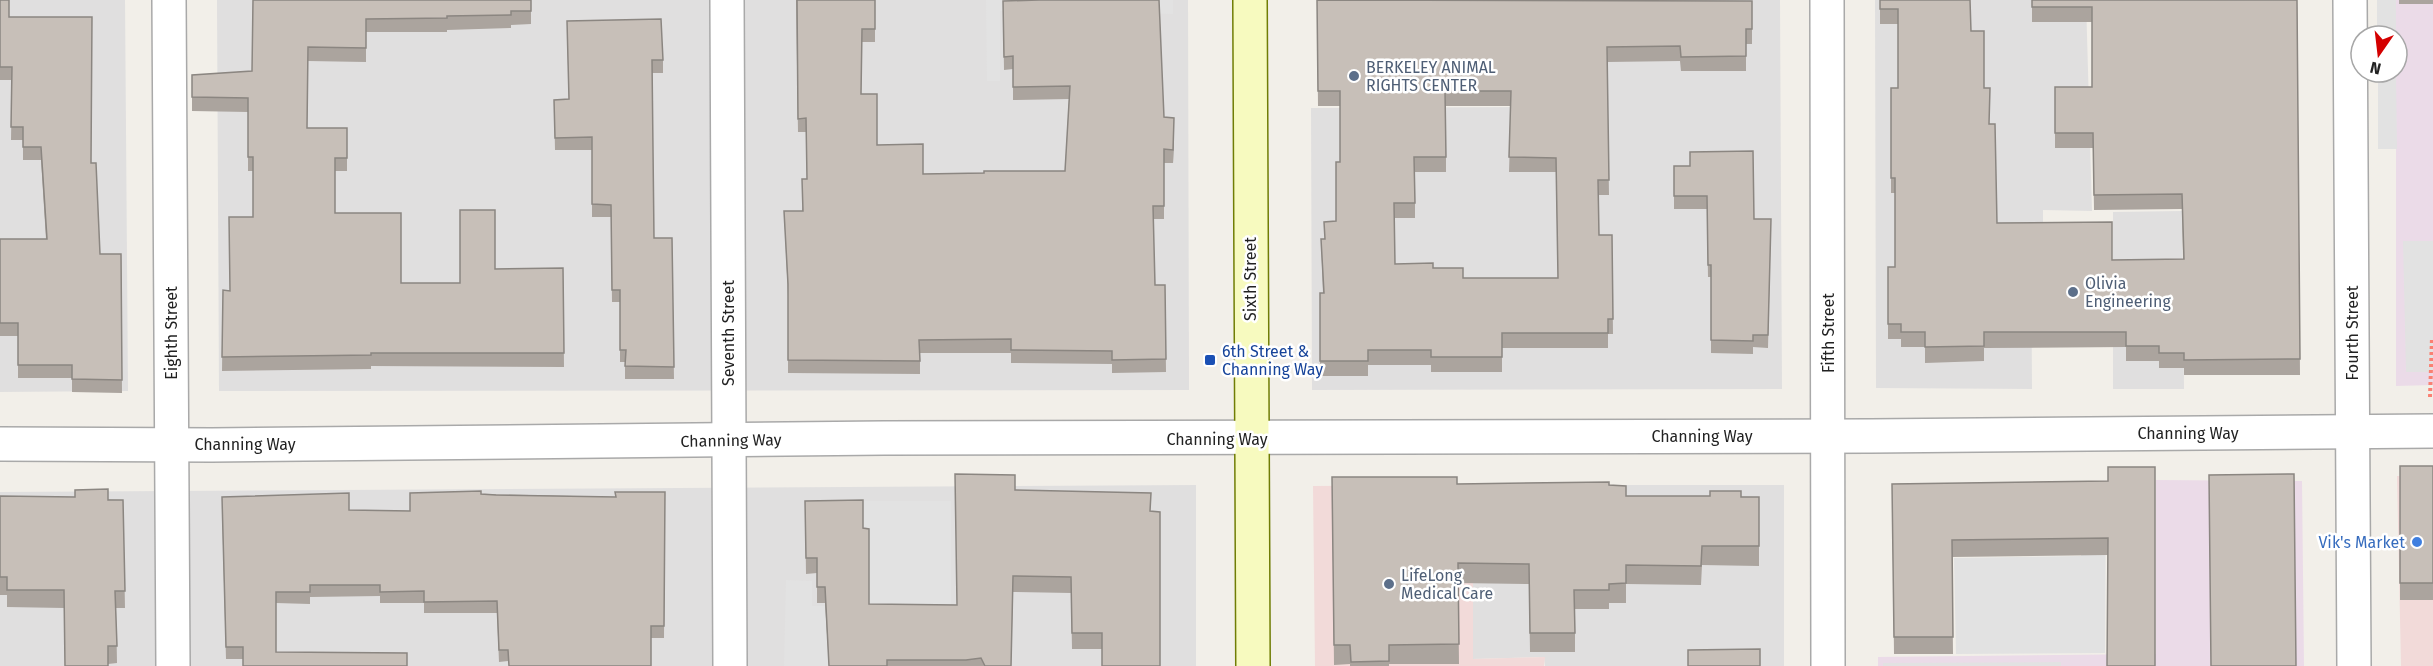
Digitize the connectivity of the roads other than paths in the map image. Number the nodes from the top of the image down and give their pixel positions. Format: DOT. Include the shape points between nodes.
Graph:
graph roads {
  1 [pos="169,0"];
  2 [pos="727,0"];
  3 [pos="1250,0"];
  4 [pos="1827,0"];
  5 [pos="2350,0"];
  6 [pos="2431,431"];
  7 [pos="2352,432"];
  8 [pos="1828,436"];
  9 [pos="1252,439"];
  10 [pos="729,440"];
  11 [pos="0,444"];
  12 [pos="172,444"];
  13 [pos="172,666"];
  14 [pos="730,666"];
  15 [pos="1253,666"];
  16 [pos="1828,666"];
  17 [pos="2354,666"];
  1 -- 12 [label="street, Eighth Street"];
  2 -- 10 [label="street, Seventh Street"];
  3 -- 9 [label="street, Sixth Street"];
  4 -- 8 [label="street, Fifth Street"];
  5 -- 7 [label="street, Fourth Street"];
  6 -- 7 [label="street, Channing Way"];
  7 -- 8 [label="street, Channing Way"];
  7 -- 17 [label="street, Fourth Street"];
  8 -- 9 [label="street, Channing Way"];
  8 -- 16 [label="street, Fifth Street"];
  9 -- 10 [label="street, Channing Way"];
  9 -- 15 [label="street, Sixth Street"];
  10 -- 12 [label="street, Channing Way"];
  10 -- 14 [label="street, Seventh Street"];
  11 -- 12 [label="street, Channing Way"];
  12 -- 13 [label="street, Eighth Street"];
}
